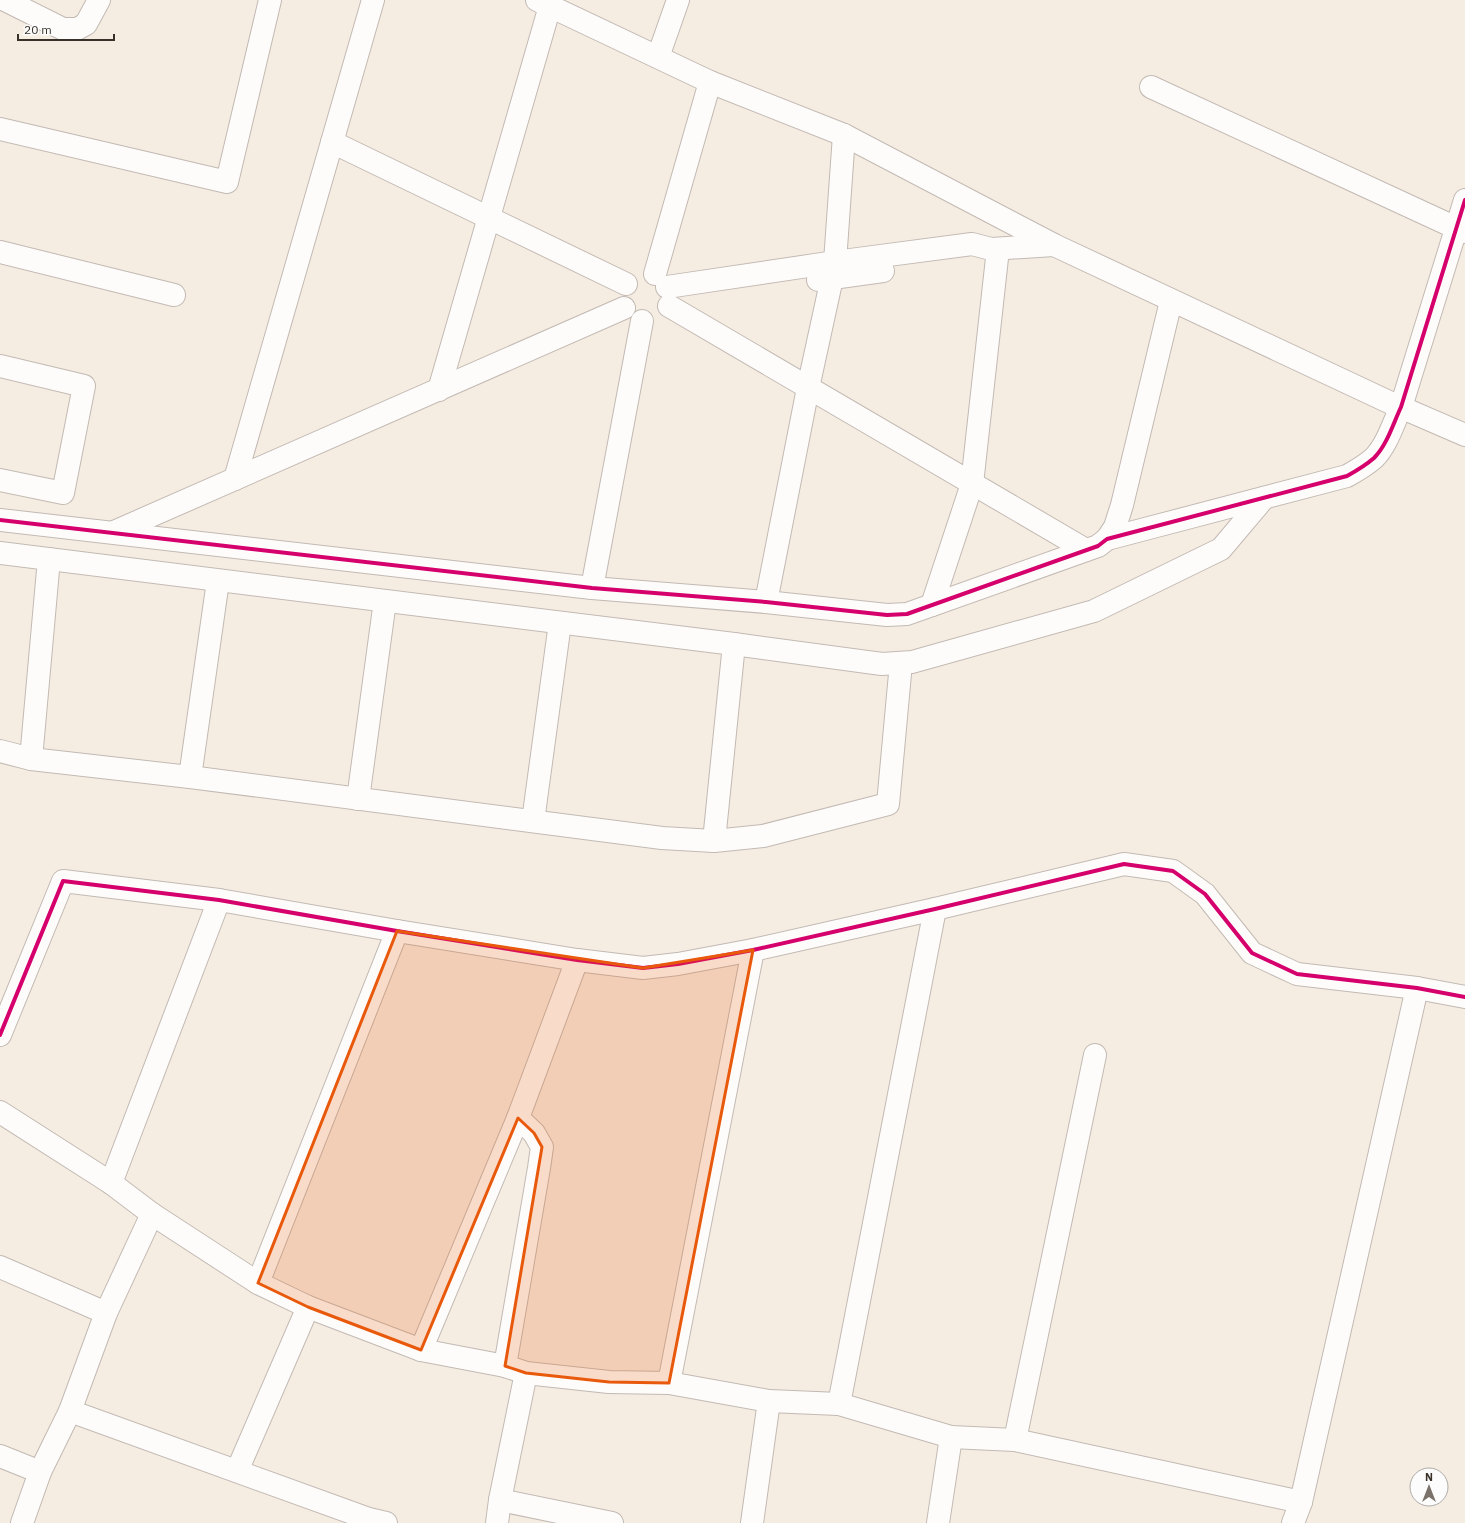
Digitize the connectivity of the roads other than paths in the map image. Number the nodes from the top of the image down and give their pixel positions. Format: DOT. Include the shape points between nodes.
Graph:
graph roads {
  1 [pos="5,0"];
  2 [pos="99,0"];
  3 [pos="270,0"];
  4 [pos="373,0"];
  5 [pos="678,0"];
  6 [pos="543,3"];
  7 [pos="658,57"];
  8 [pos="710,82"];
  9 [pos="1151,87"];
  10 [pos="0,129"];
  11 [pos="844,135"];
  12 [pos="332,142"];
  13 [pos="1465,200"];
  14 [pos="489,217"];
  15 [pos="1460,230"];
  16 [pos="1054,246"];
  17 [pos="994,249"];
  18 [pos="0,252"];
  19 [pos="833,270"];
  20 [pos="626,284"];
  21 [pos="665,290"];
  22 [pos="174,295"];
  23 [pos="1170,301"];
  24 [pos="624,308"];
  25 [pos="642,321"];
  26 [pos="0,366"];
  27 [pos="808,388"];
  28 [pos="439,390"];
  29 [pos="1401,407"];
  30 [pos="1465,435"];
  31 [pos="235,479"];
  32 [pos="0,480"];
  33 [pos="972,484"];
  34 [pos="1264,498"];
  35 [pos="0,520"];
  36 [pos="114,532"];
  37 [pos="1107,539"];
  38 [pos="1086,550"];
  39 [pos="0,553"];
  40 [pos="49,559"];
  41 [pos="218,581"];
  42 [pos="592,588"];
  43 [pos="385,601"];
  44 [pos="766,602"];
  45 [pos="932,605"];
  46 [pos="560,623"];
  47 [pos="734,644"];
  48 [pos="901,663"];
  49 [pos="0,752"];
  50 [pos="31,759"];
  51 [pos="190,777"];
  52 [pos="358,798"];
  53 [pos="533,821"];
  54 [pos="714,841"];
  55 [pos="219,900"];
  56 [pos="935,909"];
  57 [pos="397,931"];
  58 [pos="753,950"];
  59 [pos="577,960"];
  60 [pos="1417,988"];
  61 [pos="1465,997"];
  62 [pos="0,1035"];
  63 [pos="1095,1055"];
  64 [pos="0,1112"];
  65 [pos="518,1118"];
  66 [pos="111,1183"];
  67 [pos="152,1214"];
  68 [pos="0,1267"];
  69 [pos="258,1283"];
  70 [pos="308,1307"];
  71 [pos="106,1313"];
  72 [pos="421,1350"];
  73 [pos="505,1366"];
  74 [pos="526,1373"];
  75 [pos="669,1384"];
  76 [pos="769,1400"];
  77 [pos="839,1404"];
  78 [pos="70,1411"];
  79 [pos="951,1437"];
  80 [pos="1015,1440"];
  81 [pos="0,1456"];
  82 [pos="237,1471"];
  83 [pos="40,1472"];
  84 [pos="500,1500"];
  85 [pos="1301,1502"];
  86 [pos="22,1523"];
  87 [pos="386,1523"];
  88 [pos="497,1523"];
  89 [pos="612,1523"];
  90 [pos="752,1523"];
  91 [pos="938,1523"];
  92 [pos="1293,1523"];
  1 -- 2 [label="street" via="63,29 77,29 86,24"];
  3 -- 10 [label="street" via="227,182"];
  4 -- 12 [label="street"];
  5 -- 7 [label="street"];
  6 -- 7 [label="street"];
  6 -- 14 [label="street"];
  7 -- 8 [label="street"];
  8 -- 11 [label="street"];
  8 -- 21 [label="street"];
  9 -- 15 [label="street"];
  11 -- 16 [label="street"];
  11 -- 19 [label="street"];
  12 -- 14 [label="street"];
  12 -- 31 [label="street"];
  13 -- 15 [label="street"];
  14 -- 20 [label="street"];
  14 -- 28 [label="street"];
  15 -- 29 [label="street"];
  16 -- 17 [label="street"];
  16 -- 23 [label="street"];
  17 -- 19 [label="street" via="972,244"];
  17 -- 33 [label="street"];
  18 -- 22 [label="street"];
  19 -- 21 [label="street"];
  19 -- 27 [label="street"];
  20 -- 21 [label="street" via="630,278 642,273"];
  20 -- 24 [label="street" via="622,288 621,301"];
  21 -- 25 [label="street" via="661,316 649,322"];
  21 -- 27 [label="street"];
  23 -- 29 [label="street"];
  23 -- 37 [label="street" via="1122,506"];
  24 -- 25 [label="street" via="636,321"];
  24 -- 28 [label="street"];
  25 -- 42 [label="street"];
  26 -- 32 [label="street" via="84,386 63,493"];
  27 -- 33 [label="street"];
  27 -- 44 [label="street"];
  28 -- 31 [label="street"];
  29 -- 30 [label="street"];
  29 -- 34 [label="street" via="1388,436 1374,457 1360,468 1347,476"];
  31 -- 36 [label="street"];
  33 -- 38 [label="street"];
  33 -- 45 [label="street"];
  34 -- 37 [label="street"];
  34 -- 48 [label="street" via="1221,549 1094,611"];
  35 -- 36 [label="street"];
  36 -- 42 [label="street"];
  37 -- 38 [label="street" via="1098,546"];
  38 -- 45 [label="street"];
  39 -- 40 [label="street"];
  40 -- 41 [label="street"];
  40 -- 50 [label="street"];
  41 -- 43 [label="street"];
  41 -- 51 [label="street"];
  42 -- 44 [label="street"];
  43 -- 46 [label="street"];
  43 -- 52 [label="street"];
  44 -- 45 [label="street" via="897,615"];
  46 -- 47 [label="street"];
  46 -- 53 [label="street"];
  47 -- 48 [label="street" via="882,664"];
  47 -- 54 [label="street"];
  48 -- 54 [label="street" via="888,804 763,836"];
  49 -- 50 [label="street"];
  50 -- 51 [label="street"];
  51 -- 52 [label="street"];
  52 -- 53 [label="street"];
  53 -- 54 [label="street" via="662,838"];
  55 -- 57 [label="street"];
  55 -- 62 [label="street" via="63,881"];
  55 -- 66 [label="street"];
  56 -- 58 [label="street"];
  56 -- 60 [label="street" via="1124,864 1131,865 1173,872 1205,894 1252,953 1297,974"];
  56 -- 77 [label="street"];
  57 -- 59 [label="street"];
  57 -- 69 [label="street"];
  58 -- 59 [label="street" via="643,968"];
  58 -- 75 [label="street"];
  59 -- 65 [label="street"];
  60 -- 61 [label="street"];
  60 -- 85 [label="street"];
  63 -- 80 [label="street"];
  64 -- 66 [label="street"];
  65 -- 72 [label="street"];
  65 -- 73 [label="street" via="534,1133 542,1147"];
  66 -- 67 [label="street"];
  67 -- 69 [label="street"];
  67 -- 71 [label="street"];
  68 -- 71 [label="street"];
  69 -- 70 [label="street"];
  70 -- 72 [label="street"];
  70 -- 82 [label="street"];
  71 -- 78 [label="street"];
  72 -- 73 [label="street"];
  73 -- 74 [label="street"];
  74 -- 75 [label="street" via="610,1382"];
  74 -- 84 [label="street"];
  75 -- 76 [label="street"];
  76 -- 77 [label="street"];
  76 -- 90 [label="street"];
  77 -- 79 [label="street"];
  78 -- 82 [label="street"];
  78 -- 83 [label="street"];
  79 -- 80 [label="street"];
  79 -- 91 [label="street"];
  80 -- 85 [label="street"];
  81 -- 83 [label="street"];
  82 -- 87 [label="street"];
  83 -- 86 [label="street"];
  84 -- 88 [label="street"];
  84 -- 89 [label="street"];
  85 -- 92 [label="street"];
}
